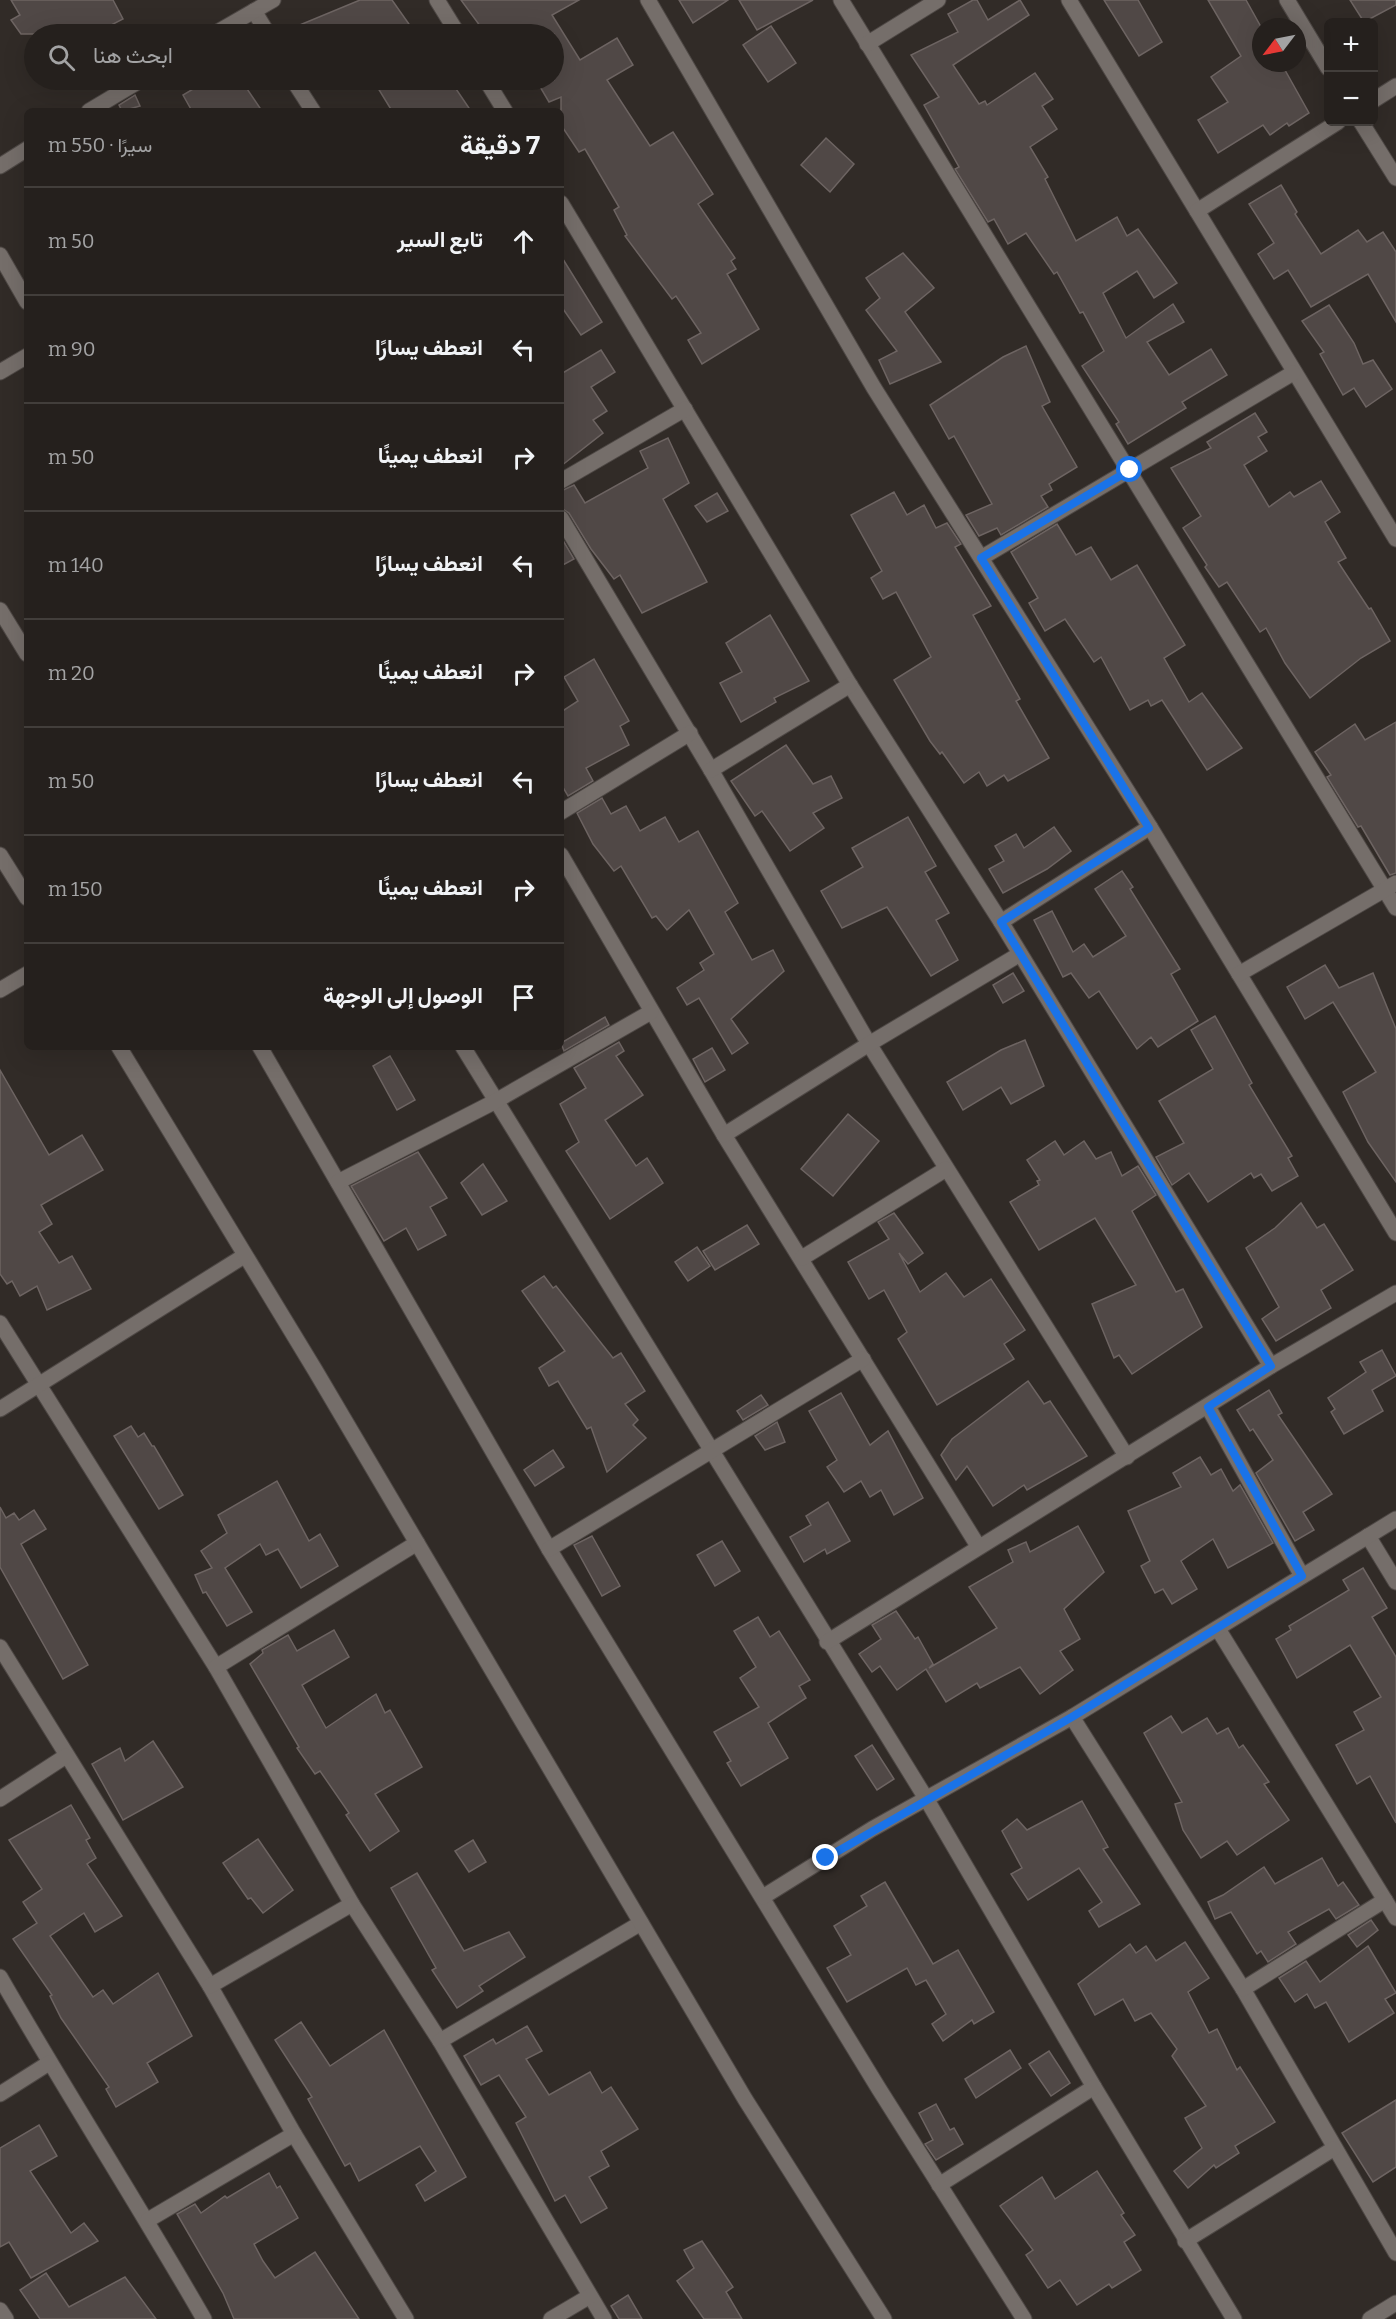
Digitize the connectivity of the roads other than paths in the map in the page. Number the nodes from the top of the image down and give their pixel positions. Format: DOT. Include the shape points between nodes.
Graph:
graph roads {
  1 [pos="273,0"];
  2 [pos="437,0"];
  3 [pos="648,0"];
  4 [pos="841,0"];
  5 [pos="938,0"];
  6 [pos="1069,0"];
  7 [pos="1287,0"];
  8 [pos="254,11"];
  9 [pos="231,24"];
  10 [pos="262,24"];
  11 [pos="452,24"];
  12 [pos="867,44"];
  13 [pos="1324,60"];
  14 [pos="1396,86"];
  15 [pos="129,90"];
  16 [pos="299,90"];
  17 [pos="492,90"];
  18 [pos="1378,97"];
  19 [pos="110,105"];
  20 [pos="311,108"];
  21 [pos="503,108"];
  22 [pos="1332,126"];
  23 [pos="1364,126"];
  24 [pos="24,151"];
  25 [pos="0,166"];
  26 [pos="1396,177"];
  27 [pos="564,208"];
  28 [pos="1197,211"];
  29 [pos="0,255"];
  30 [pos="24,297"];
  31 [pos="24,358"];
  32 [pos="0,372"];
  33 [pos="1293,373"];
  34 [pos="685,408"];
  35 [pos="1130,470"];
  36 [pos="564,479"];
  37 [pos="1391,518"];
  38 [pos="564,524"];
  39 [pos="1396,538"];
  40 [pos="981,558"];
  41 [pos="0,610"];
  42 [pos="24,649"];
  43 [pos="850,685"];
  44 [pos="690,733"];
  45 [pos="711,770"];
  46 [pos="564,810"];
  47 [pos="1149,828"];
  48 [pos="0,855"];
  49 [pos="564,860"];
  50 [pos="1391,886"];
  51 [pos="24,893"];
  52 [pos="1396,908"];
  53 [pos="1001,922"];
  54 [pos="1020,954"];
  55 [pos="1239,974"];
  56 [pos="24,976"];
  57 [pos="0,990"];
  58 [pos="651,1012"];
  59 [pos="869,1044"];
  60 [pos="121,1050"];
  61 [pos="262,1050"];
  62 [pos="465,1050"];
  63 [pos="494,1102"];
  64 [pos="724,1135"];
  65 [pos="946,1169"];
  66 [pos="338,1182"];
  67 [pos="1396,1233"];
  68 [pos="244,1256"];
  69 [pos="802,1258"];
  70 [pos="1396,1293"];
  71 [pos="0,1323"];
  72 [pos="863,1359"];
  73 [pos="1271,1366"];
  74 [pos="40,1385"];
  75 [pos="1208,1407"];
  76 [pos="0,1409"];
  77 [pos="711,1450"];
  78 [pos="1127,1457"];
  79 [pos="1396,1519"];
  80 [pos="1368,1536"];
  81 [pos="417,1543"];
  82 [pos="978,1546"];
  83 [pos="549,1549"];
  84 [pos="1302,1576"];
  85 [pos="1396,1582"];
  86 [pos="1218,1629"];
  87 [pos="827,1642"];
  88 [pos="0,1647"];
  89 [pos="216,1667"];
  90 [pos="1072,1717"];
  91 [pos="66,1756"];
  92 [pos="0,1799"];
  93 [pos="927,1800"];
  94 [pos="763,1897"];
  95 [pos="1385,1900"];
  96 [pos="352,1904"];
  97 [pos="1396,1918"];
  98 [pos="641,1923"];
  99 [pos="0,1977"];
  100 [pos="210,1986"];
  101 [pos="1243,1989"];
  102 [pos="440,2041"];
  103 [pos="49,2063"];
  104 [pos="1094,2087"];
  105 [pos="0,2094"];
  106 [pos="294,2134"];
  107 [pos="1333,2149"];
  108 [pos="939,2185"];
  109 [pos="148,2220"];
  110 [pos="1185,2241"];
  111 [pos="1396,2253"];
  112 [pos="590,2296"];
  113 [pos="1396,2303"];
  114 [pos="0,2310"];
  115 [pos="6,2319"];
  116 [pos="204,2319"];
  117 [pos="406,2319"];
  118 [pos="551,2319"];
  119 [pos="604,2319"];
  120 [pos="884,2319"];
  121 [pos="1024,2319"];
  122 [pos="1234,2319"];
  123 [pos="1370,2319"];
  1 -- 8 [label="street"];
  2 -- 11 [label="street"];
  3 -- 40 [label="street" via="874,388"];
  4 -- 12 [label="street"];
  5 -- 12 [label="street"];
  6 -- 28 [label="street"];
  7 -- 13 [label="street"];
  8 -- 9 [label="street"];
  8 -- 10 [label="street"];
  12 -- 35 [label="street"];
  14 -- 18 [label="street"];
  15 -- 19 [label="street"];
  16 -- 20 [label="street"];
  17 -- 21 [label="street"];
  22 -- 28 [label="street"];
  23 -- 26 [label="street"];
  24 -- 25 [label="street"];
  27 -- 34 [label="street"];
  28 -- 33 [label="street"];
  29 -- 30 [label="street"];
  31 -- 32 [label="street"];
  33 -- 35 [label="street"];
  33 -- 37 [label="street"];
  34 -- 36 [label="street"];
  34 -- 43 [label="street"];
  35 -- 40 [label="street"];
  35 -- 50 [label="street"];
  37 -- 39 [label="street"];
  38 -- 44 [label="street"];
  40 -- 47 [label="street"];
  41 -- 42 [label="street"];
  43 -- 45 [label="street"];
  43 -- 53 [label="street"];
  44 -- 45 [label="street"];
  44 -- 46 [label="street"];
  45 -- 59 [label="street"];
  47 -- 53 [label="street"];
  47 -- 55 [label="street"];
  48 -- 51 [label="street"];
  49 -- 58 [label="street"];
  50 -- 52 [label="street"];
  50 -- 55 [label="street"];
  53 -- 54 [label="street"];
  54 -- 59 [label="street"];
  54 -- 73 [label="street"];
  55 -- 67 [label="street"];
  56 -- 57 [label="street"];
  58 -- 63 [label="street"];
  58 -- 64 [label="street"];
  59 -- 64 [label="street"];
  59 -- 65 [label="street"];
  60 -- 68 [label="street"];
  61 -- 66 [label="street"];
  62 -- 63 [label="street"];
  63 -- 66 [label="street"];
  63 -- 77 [label="street"];
  64 -- 69 [label="street"];
  65 -- 69 [label="street"];
  65 -- 78 [label="street"];
  66 -- 83 [label="street"];
  68 -- 74 [label="street"];
  68 -- 81 [label="street"];
  69 -- 72 [label="street"];
  70 -- 73 [label="street"];
  71 -- 74 [label="street"];
  72 -- 77 [label="street"];
  72 -- 82 [label="street"];
  73 -- 75 [label="street"];
  74 -- 76 [label="street"];
  74 -- 89 [label="street"];
  75 -- 78 [label="street"];
  75 -- 84 [label="street"];
  77 -- 83 [label="street"];
  77 -- 87 [label="street"];
  78 -- 82 [label="street"];
  79 -- 80 [label="street"];
  80 -- 84 [label="street"];
  80 -- 85 [label="street"];
  81 -- 89 [label="street"];
  81 -- 98 [label="street"];
  82 -- 87 [label="street"];
  83 -- 94 [label="street"];
  84 -- 86 [label="street"];
  86 -- 90 [label="street"];
  86 -- 95 [label="street"];
  87 -- 93 [label="street"];
  88 -- 91 [label="street"];
  89 -- 96 [label="street"];
  90 -- 93 [label="street"];
  90 -- 101 [label="street"];
  91 -- 92 [label="street"];
  91 -- 100 [label="street"];
  93 -- 94 [label="street"];
  93 -- 104 [label="street"];
  94 -- 108 [label="street"];
  95 -- 97 [label="street"];
  95 -- 101 [label="street"];
  96 -- 100 [label="street"];
  96 -- 102 [label="street"];
  98 -- 102 [label="street"];
  98 -- 120 [label="street" via="745,2100"];
  99 -- 103 [label="street"];
  100 -- 106 [label="street"];
  101 -- 107 [label="street"];
  102 -- 112 [label="street"];
  103 -- 105 [label="street"];
  103 -- 109 [label="street"];
  104 -- 108 [label="street"];
  104 -- 110 [label="street"];
  106 -- 109 [label="street"];
  106 -- 117 [label="street"];
  107 -- 110 [label="street"];
  107 -- 111 [label="street"];
  108 -- 121 [label="street"];
  109 -- 116 [label="street"];
  110 -- 122 [label="street"];
  112 -- 118 [label="street"];
  112 -- 119 [label="street"];
  113 -- 123 [label="street"];
  114 -- 115 [label="street"];
}
